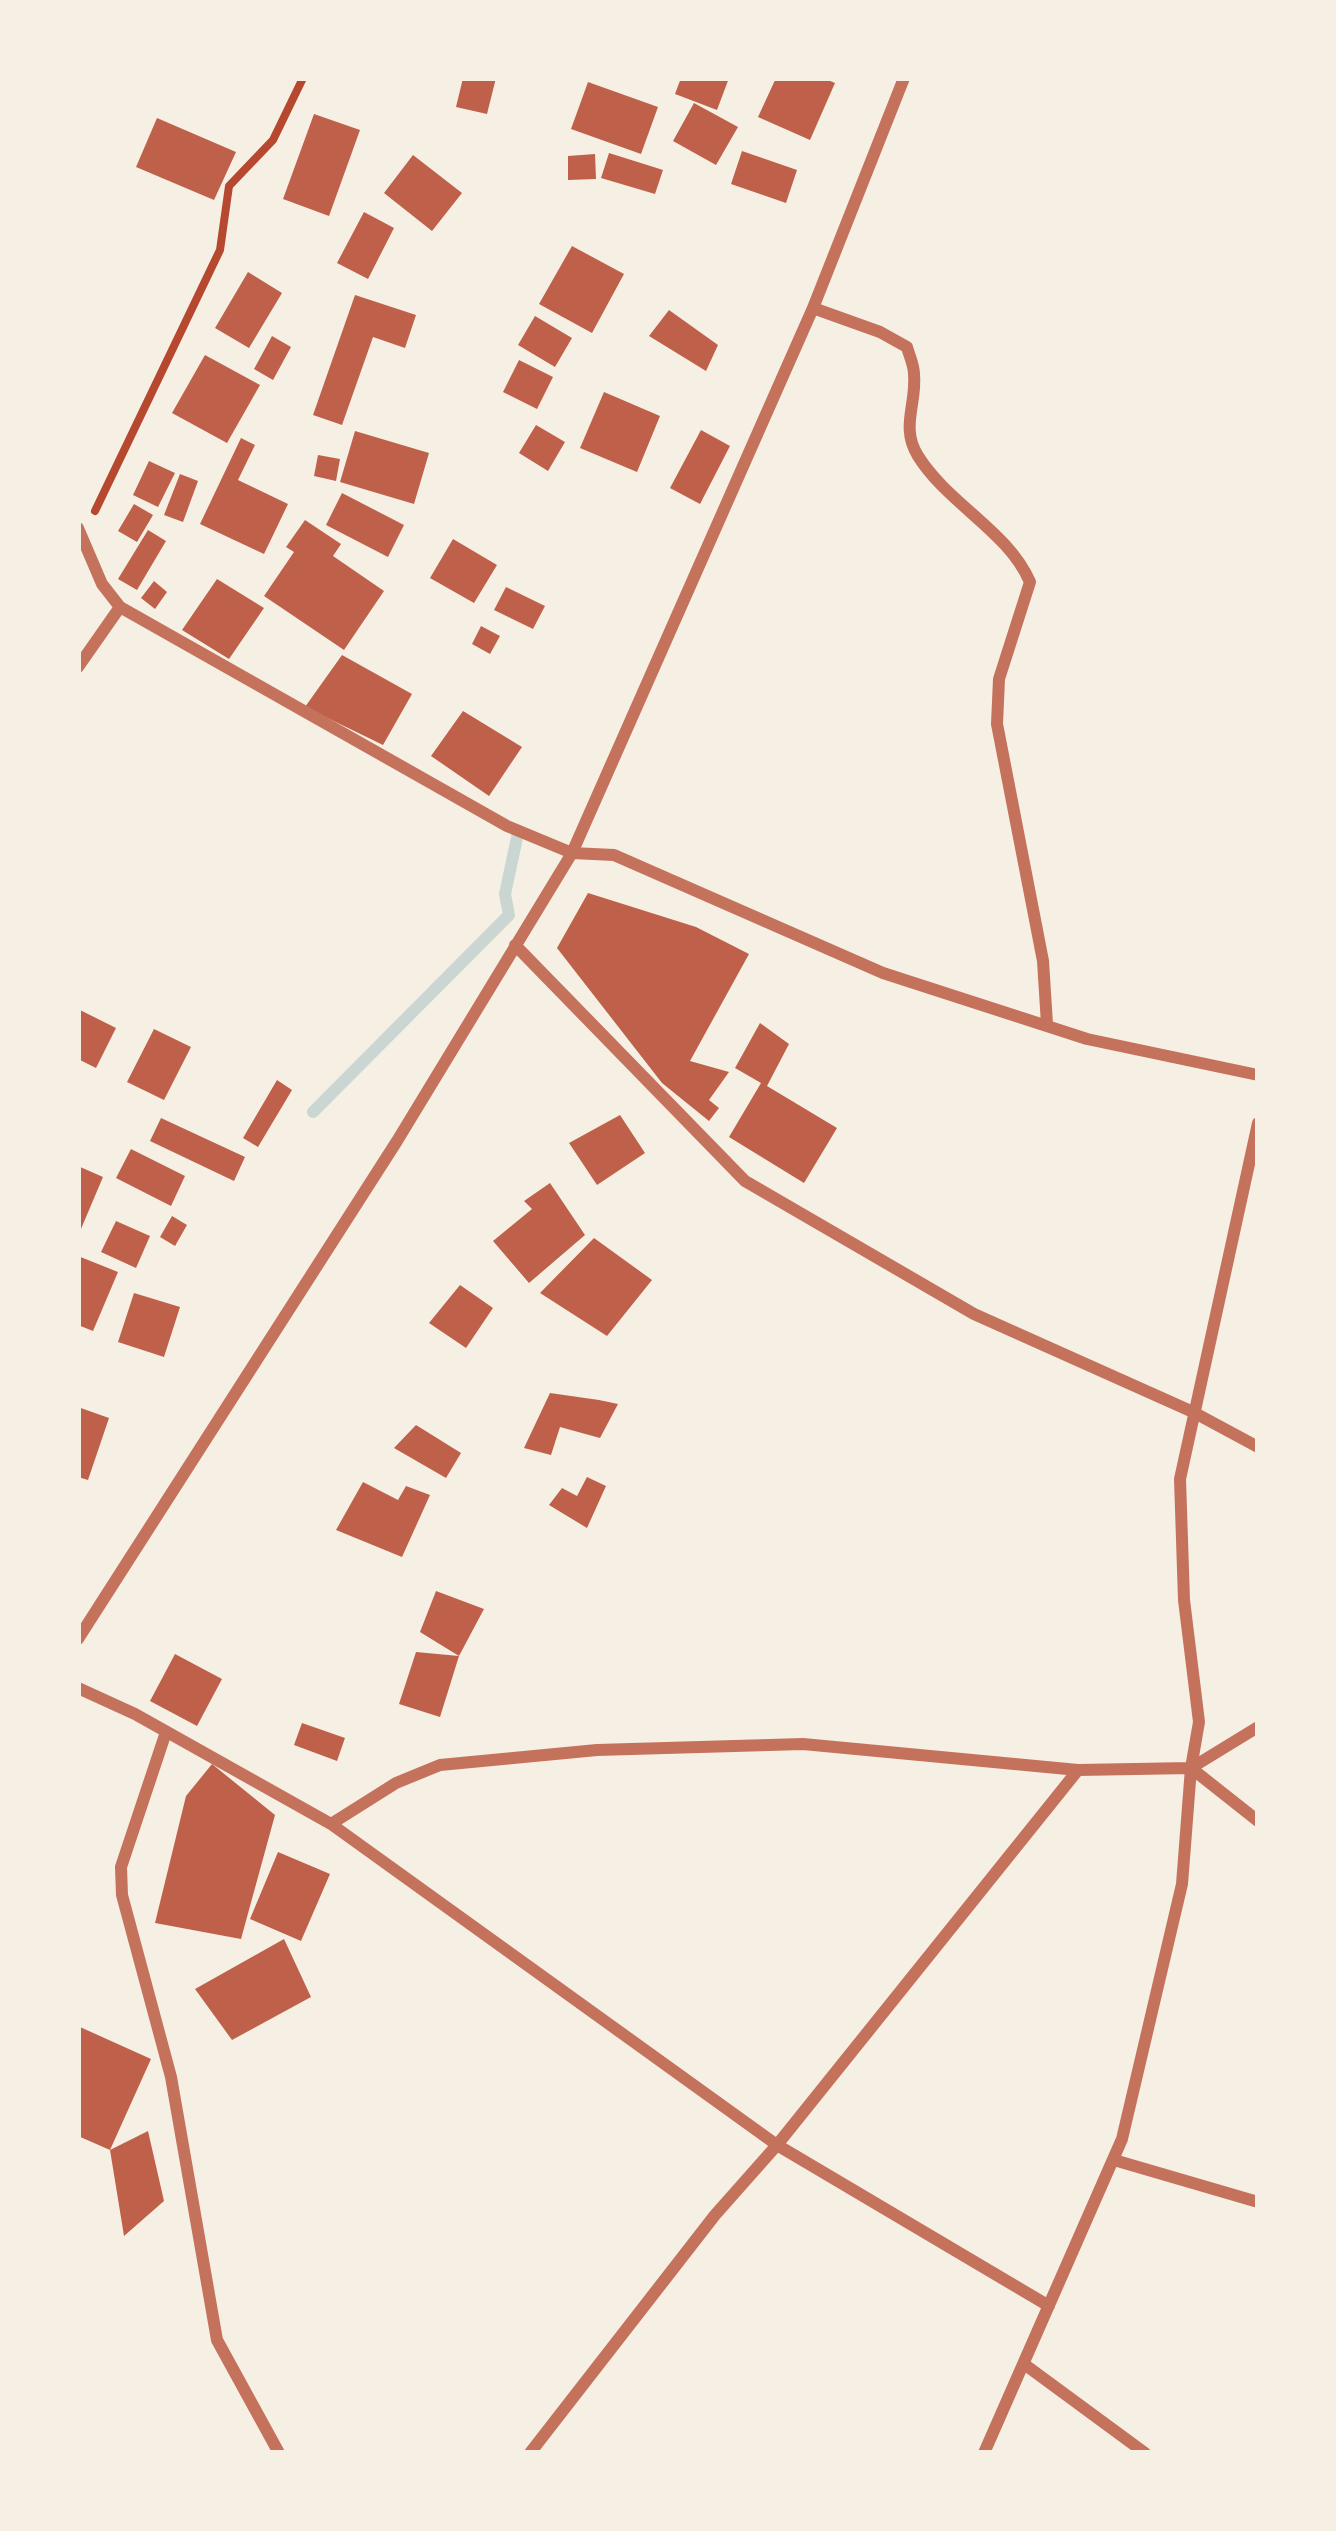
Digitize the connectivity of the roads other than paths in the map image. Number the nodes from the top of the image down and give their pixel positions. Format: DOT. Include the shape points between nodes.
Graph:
graph roads {
  1 [pos="904,78"];
  2 [pos="813,308"];
  3 [pos="81,531"];
  4 [pos="120,607"];
  5 [pos="78,667"];
  6 [pos="572,853"];
  7 [pos="515,945"];
  8 [pos="1047,1024"];
  9 [pos="1258,1075"];
  10 [pos="1258,1123"];
  11 [pos="1192,1412"];
  12 [pos="1258,1447"];
  13 [pos="78,1639"];
  14 [pos="78,1688"];
  15 [pos="1258,1726"];
  16 [pos="166,1732"];
  17 [pos="1191,1768"];
  18 [pos="1078,1770"];
  19 [pos="1258,1821"];
  20 [pos="331,1824"];
  21 [pos="777,2145"];
  22 [pos="1114,2160"];
  23 [pos="1258,2202"];
  24 [pos="1049,2306"];
  25 [pos="1024,2364"];
  26 [pos="279,2453"];
  27 [pos="530,2453"];
  28 [pos="985,2453"];
  29 [pos="1145,2453"];
  1 -- 2 [label="street"];
  2 -- 6 [label="street"];
  2 -- 8 [label="street" via="907,346 915,374 907,432 918,456 1030,582 999,679 997,724 1043,961"];
  3 -- 4 [label="street"];
  4 -- 5 [label="street"];
  4 -- 6 [label="street" via="507,826"];
  6 -- 7 [label="street"];
  6 -- 8 [label="street" via="614,855 883,973"];
  7 -- 11 [label="street" via="745,1180 974,1314"];
  7 -- 13 [label="street"];
  8 -- 9 [label="street"];
  10 -- 11 [label="street"];
  11 -- 12 [label="street"];
  11 -- 17 [label="street" via="1180,1479 1199,1722"];
  14 -- 16 [label="street"];
  15 -- 17 [label="street"];
  16 -- 20 [label="street"];
  16 -- 26 [label="street" via="121,1868 122,1895 171,2077 217,2340"];
  17 -- 18 [label="street"];
  17 -- 19 [label="street"];
  17 -- 22 [label="street" via="1182,1884"];
  18 -- 20 [label="street" via="803,1744 597,1750 440,1765"];
  18 -- 21 [label="street"];
  20 -- 21 [label="street"];
  21 -- 24 [label="street"];
  21 -- 27 [label="street"];
  22 -- 23 [label="street"];
  22 -- 24 [label="street"];
  24 -- 25 [label="street"];
  25 -- 28 [label="street"];
  25 -- 29 [label="street"];
}
